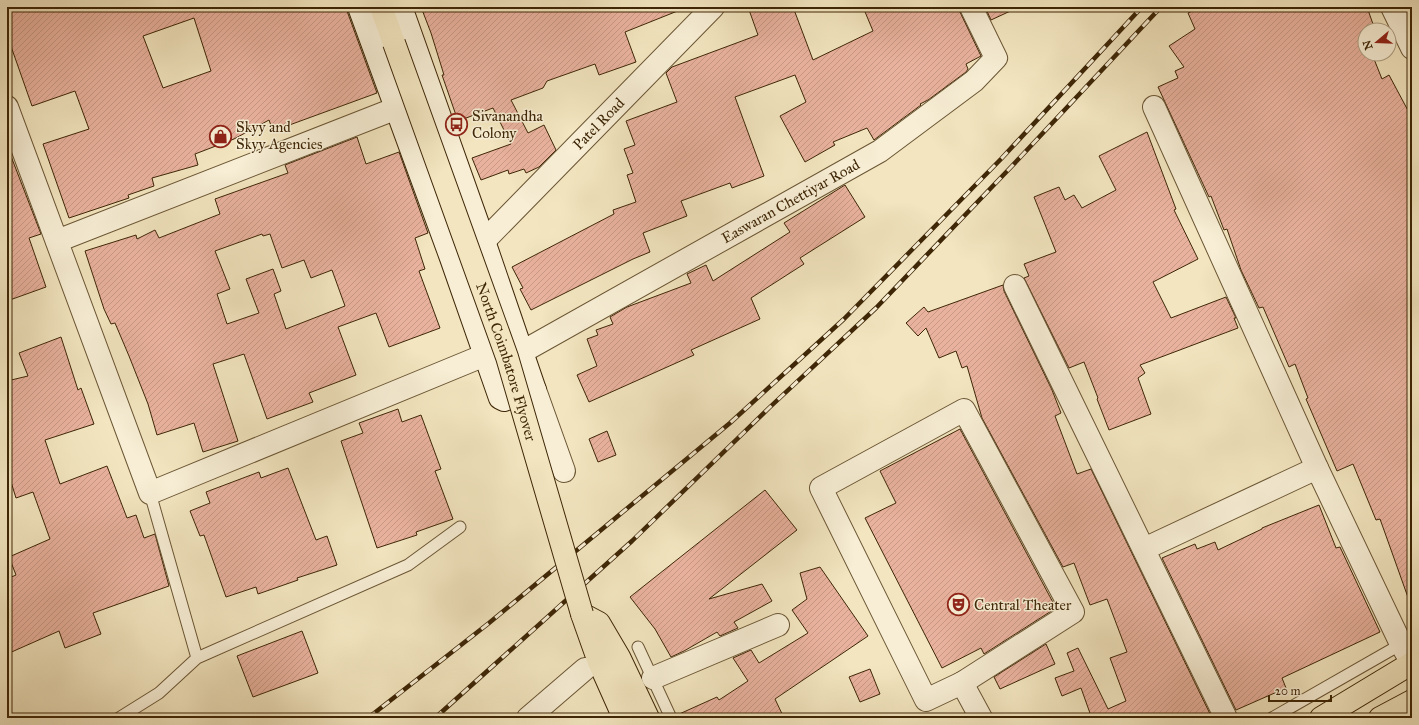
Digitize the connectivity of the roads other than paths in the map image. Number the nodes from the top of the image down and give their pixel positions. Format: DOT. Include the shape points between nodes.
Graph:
graph roads {
  1 [pos="359,7"];
  2 [pos="381,7"];
  3 [pos="400,7"];
  4 [pos="713,7"];
  5 [pos="971,7"];
  6 [pos="1392,7"];
  7 [pos="1412,48"];
  8 [pos="7,107"];
  9 [pos="1154,107"];
  10 [pos="397,108"];
  11 [pos="57,241"];
  12 [pos="484,242"];
  13 [pos="1015,286"];
  14 [pos="522,352"];
  15 [pos="485,355"];
  16 [pos="535,390"];
  17 [pos="1317,468"];
  18 [pos="564,471"];
  19 [pos="150,493"];
  20 [pos="460,527"];
  21 [pos="1144,549"];
  22 [pos="582,614"];
  23 [pos="778,625"];
  24 [pos="1406,641"];
  25 [pos="638,647"];
  26 [pos="196,658"];
  27 [pos="1412,663"];
  28 [pos="585,669"];
  29 [pos="653,678"];
  30 [pos="962,683"];
  31 [pos="1412,701"];
  32 [pos="538,714"];
  33 [pos="1383,717"];
  34 [pos="119,718"];
  35 [pos="624,718"];
  36 [pos="648,718"];
  37 [pos="671,718"];
  38 [pos="981,718"];
  39 [pos="1226,718"];
  40 [pos="1272,718"];
  41 [pos="1320,718"];
  1 -- 10 [label="street"];
  2 -- 22 [label="main road, North Coimbatore Flyover, bridge" via="507,357"];
  3 -- 12 [label="street"];
  4 -- 12 [label="street, Patel Road"];
  5 -- 14 [label="street, Easwaran Chettiyar Road" via="996,58 974,81 880,151"];
  6 -- 7 [label="street"];
  8 -- 11 [label="street"];
  9 -- 17 [label="street"];
  10 -- 11 [label="street"];
  10 -- 15 [label="street"];
  11 -- 19 [label="street"];
  12 -- 14 [label="street"];
  13 -- 21 [label="street"];
  14 -- 16 [label="street"];
  15 -- 16 [label="street" via="501,399"];
  15 -- 19 [label="street"];
  16 -- 18 [label="street"];
  17 -- 21 [label="street"];
  17 -- 24 [label="street"];
  19 -- 26 [label="lane"];
  20 -- 26 [label="lane" via="408,564"];
  21 -- 39 [label="street"];
  22 -- 35 [label="main road, North Coimbatore Flyover" via="599,662"];
  22 -- 36 [label="main road" via="600,623"];
  23 -- 29 [label="street"];
  24 -- 27 [label="street"];
  24 -- 40 [label="lane"];
  25 -- 29 [label="lane"];
  26 -- 34 [label="lane" via="159,693"];
  27 -- 41 [label="main road"];
  28 -- 32 [label="street"];
  29 -- 37 [label="lane"];
  30 -- 30 [label="street" via="926,700 821,488 964,410 1073,612"];
  30 -- 38 [label="street"];
  31 -- 33 [label="main road"];
}
